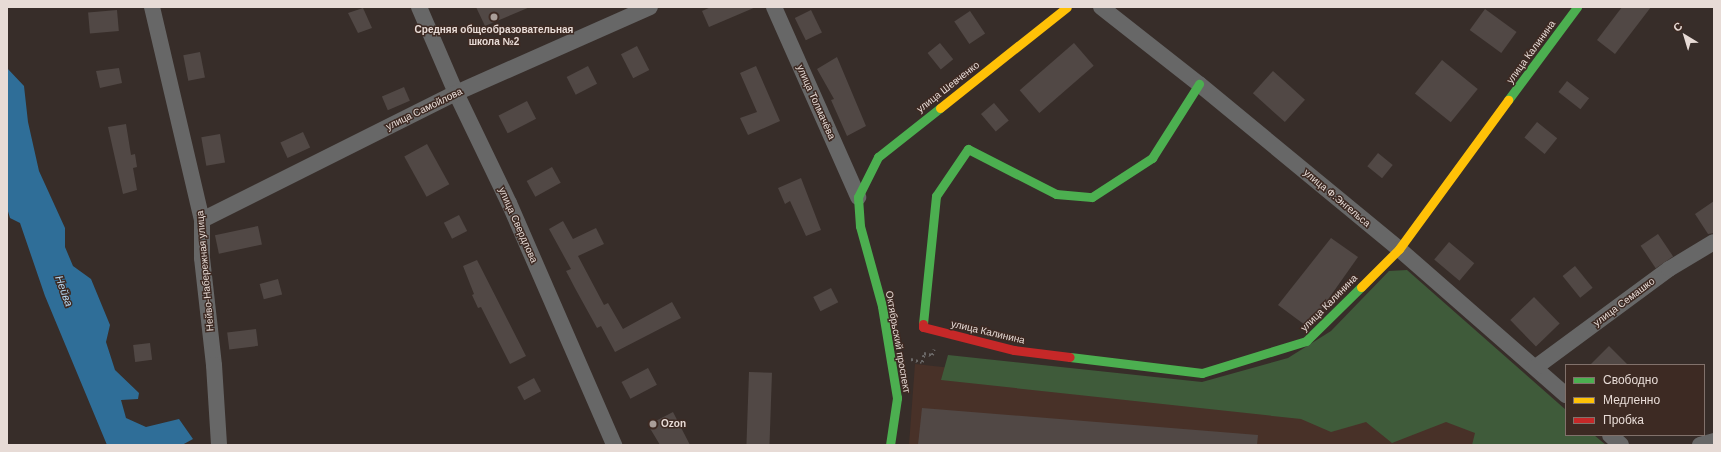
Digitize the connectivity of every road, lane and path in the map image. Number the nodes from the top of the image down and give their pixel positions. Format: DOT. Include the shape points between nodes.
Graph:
graph roads {
  1 [pos="152,7"];
  2 [pos="419,7"];
  3 [pos="650,7"];
  4 [pos="774,7"];
  5 [pos="1067,7"];
  6 [pos="1101,7"];
  7 [pos="1578,7"];
  8 [pos="1199,84"];
  9 [pos="456,93"];
  10 [pos="858,197"];
  11 [pos="202,220"];
  12 [pos="1714,242"];
  13 [pos="1399,249"];
  14 [pos="1536,367"];
  15 [pos="1565,394"];
  16 [pos="1611,436"];
  17 [pos="1714,441"];
  18 [pos="219,445"];
  19 [pos="614,445"];
  20 [pos="890,445"];
  21 [pos="1621,445"];
  22 [pos="1700,445"];
  1 -- 11 [label="street, Нейво-Набережная улица"];
  2 -- 9 [label="street, улица Свердлова"];
  3 -- 9 [label="street, улица Самойлова"];
  4 -- 10 [label="street, улица Толмачёва"];
  5 -- 10 [label="street, улица Шевченко" via="878,156"];
  6 -- 8 [label="street, улица Ф.Энгельса"];
  7 -- 13 [label="street, улица Калинина"];
  8 -- 13 [label="street, улица Ф.Энгельса"];
  8 -- 13 [label="street, улица Калинина" via="1152,158 1092,197 1056,194 968,150 936,196 923,327 1014,350 1202,373 1306,341"];
  9 -- 11 [label="street, улица Самойлова"];
  9 -- 19 [label="street, улица Свердлова" via="509,203"];
  10 -- 20 [label="street, Октябрьский проспект" via="860,226 882,306 897,398"];
  11 -- 18 [label="street, Нейво-Набережная улица" via="202,258 214,365"];
  12 -- 14 [label="street, улица Семашко" via="1669,269"];
  13 -- 14 [label="street, улица Ф.Энгельса"];
  14 -- 15 [label="street, улица Ф.Энгельса"];
  16 -- 21 [label="street"];
  17 -- 22 [label="street"];
}
